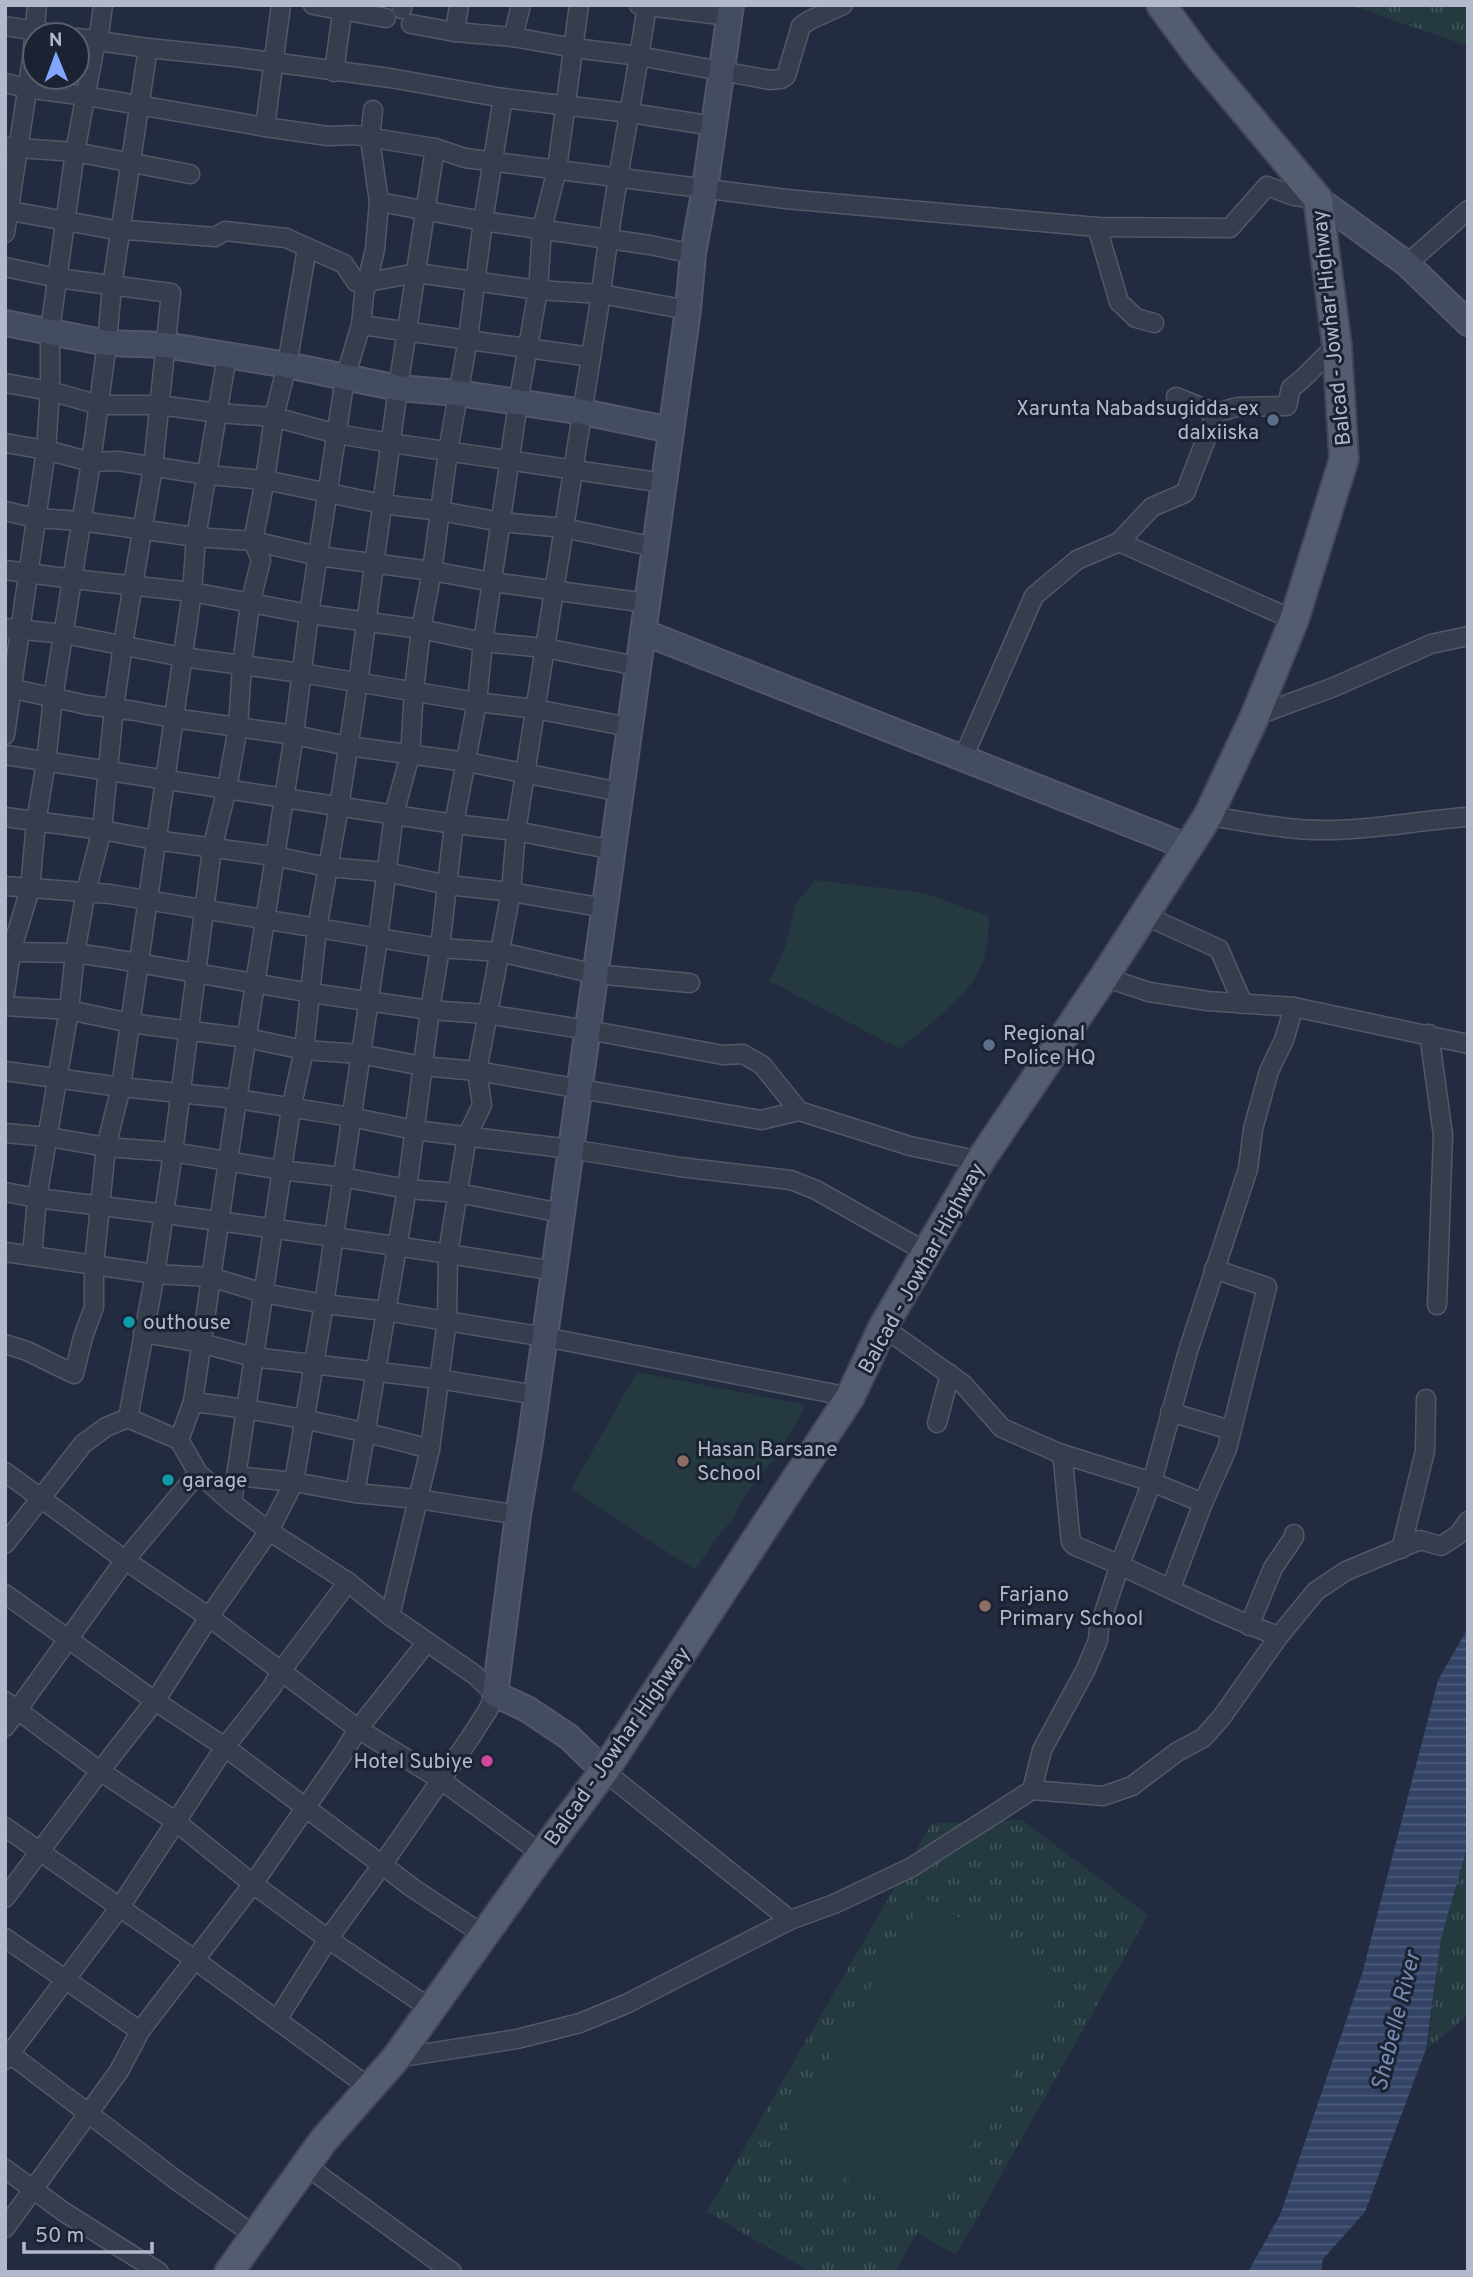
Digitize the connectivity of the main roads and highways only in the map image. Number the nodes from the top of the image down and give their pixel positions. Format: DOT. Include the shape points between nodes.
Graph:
graph roads {
  1 [pos="1161,5"];
  2 [pos="229,2272"];
  1 -- 2 [label="main road, Balcad - Jowhar Highway" via="1318,200 1344,459 1294,620 1255,716 1208,816 980,1161 883,1327 850,1397 604,1771 396,2058 323,2141"];
}
